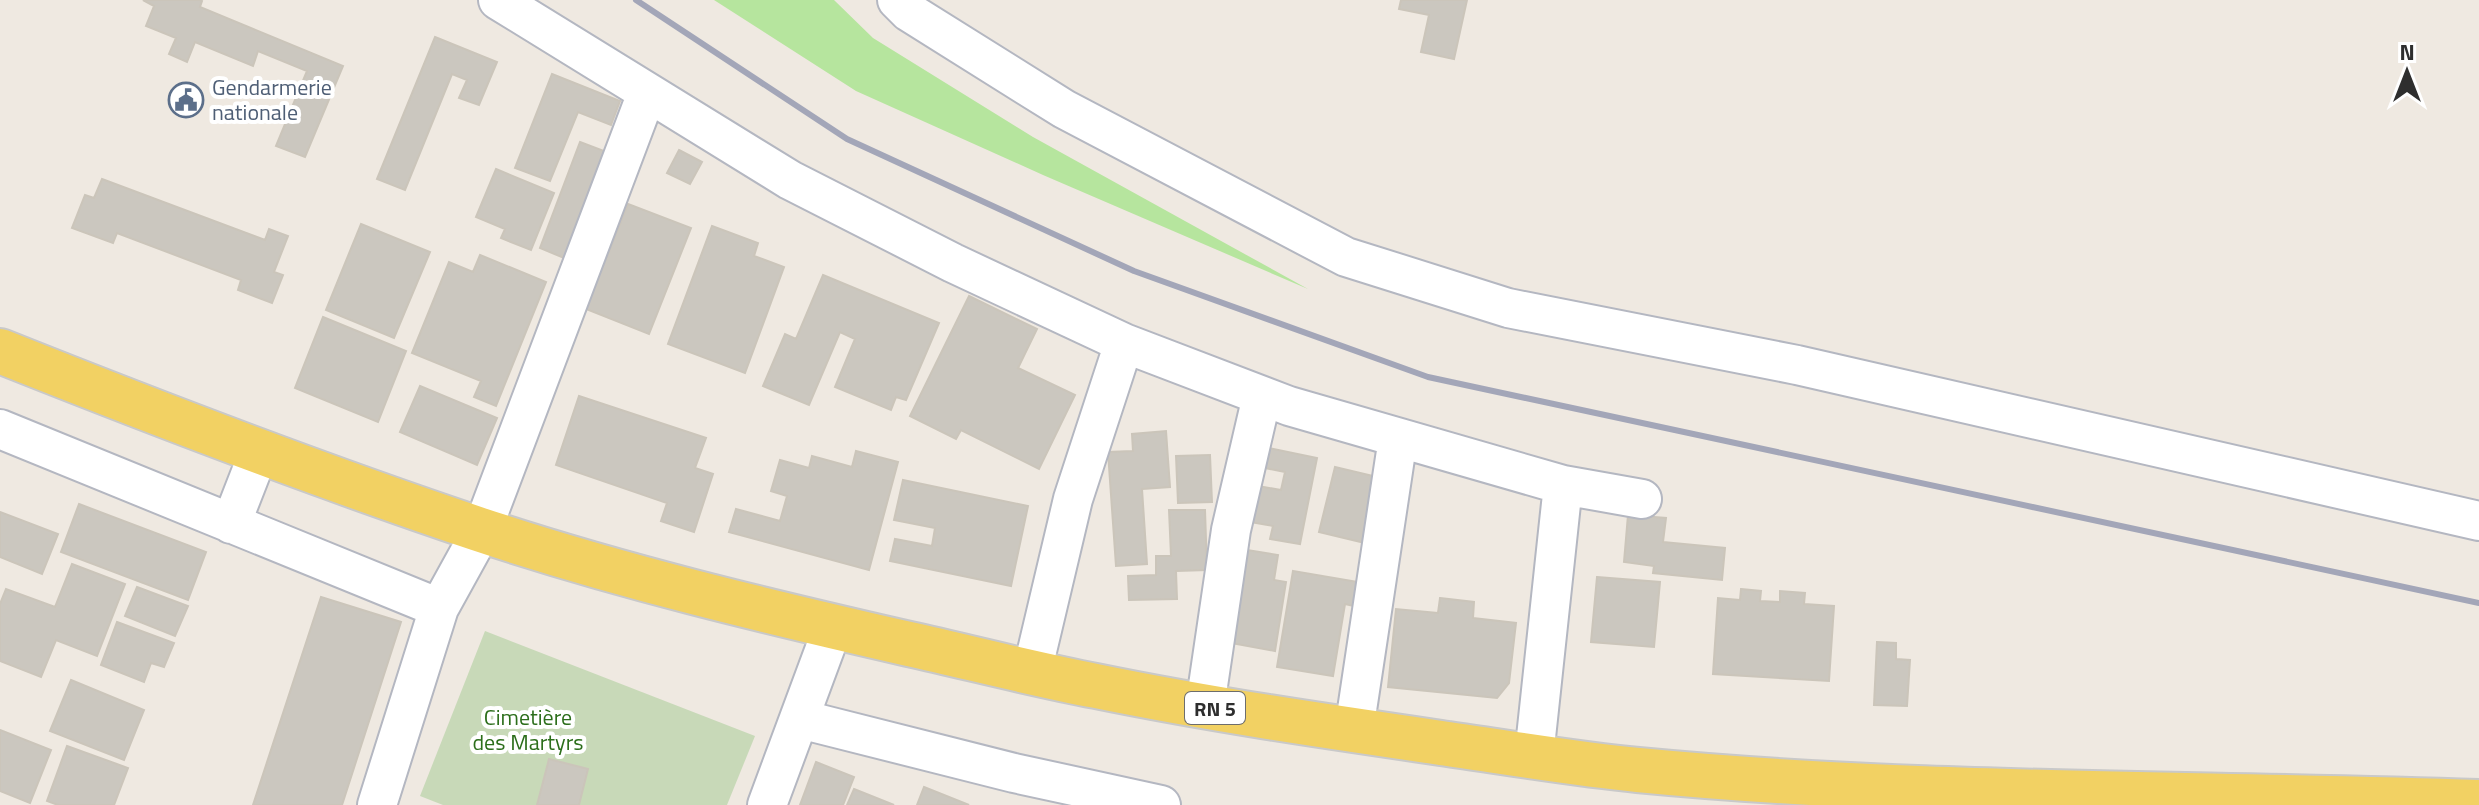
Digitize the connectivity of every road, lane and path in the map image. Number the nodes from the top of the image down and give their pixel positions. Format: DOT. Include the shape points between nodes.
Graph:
graph roads {
  1 [pos="498,0"];
  2 [pos="897,0"];
  3 [pos="647,93"];
  4 [pos="1124,343"];
  5 [pos="0,351"];
  6 [pos="1262,396"];
  7 [pos="0,429"];
  8 [pos="1398,438"];
  9 [pos="259,452"];
  10 [pos="1563,485"];
  11 [pos="1642,499"];
  12 [pos="2479,521"];
  13 [pos="231,524"];
  14 [pos="482,530"];
  15 [pos="439,608"];
  16 [pos="833,627"];
  17 [pos="1032,672"];
  18 [pos="1205,706"];
  19 [pos="800,719"];
  20 [pos="1354,730"];
  21 [pos="1534,756"];
  22 [pos="1007,789"];
  23 [pos="2479,802"];
  24 [pos="1155,804"];
  25 [pos="377,805"];
  26 [pos="767,805"];
  1 -- 3 [label="street"];
  2 -- 12 [label="street" via="1064,109 1346,257 1508,308 1797,365"];
  3 -- 4 [label="street" via="790,180"];
  3 -- 14 [label="street"];
  4 -- 6 [label="street"];
  4 -- 17 [label="street" via="1073,499"];
  5 -- 9 [label="main road, RN 5"];
  6 -- 8 [label="street"];
  6 -- 18 [label="street" via="1231,530"];
  7 -- 13 [label="street"];
  8 -- 10 [label="street"];
  8 -- 20 [label="street"];
  9 -- 13 [label="street"];
  9 -- 14 [label="main road, RN 5"];
  10 -- 11 [label="street"];
  10 -- 21 [label="street"];
  13 -- 15 [label="street"];
  14 -- 15 [label="street"];
  14 -- 16 [label="main road, RN 5"];
  15 -- 25 [label="street"];
  16 -- 17 [label="main road, RN 5"];
  16 -- 19 [label="street"];
  17 -- 18 [label="main road, RN 5"];
  18 -- 20 [label="main road, RN 5"];
  19 -- 22 [label="street"];
  19 -- 26 [label="street"];
  20 -- 21 [label="main road, RN 5"];
  21 -- 23 [label="main road, RN 5" via="1635,770 1887,787"];
  22 -- 24 [label="street"];
}
